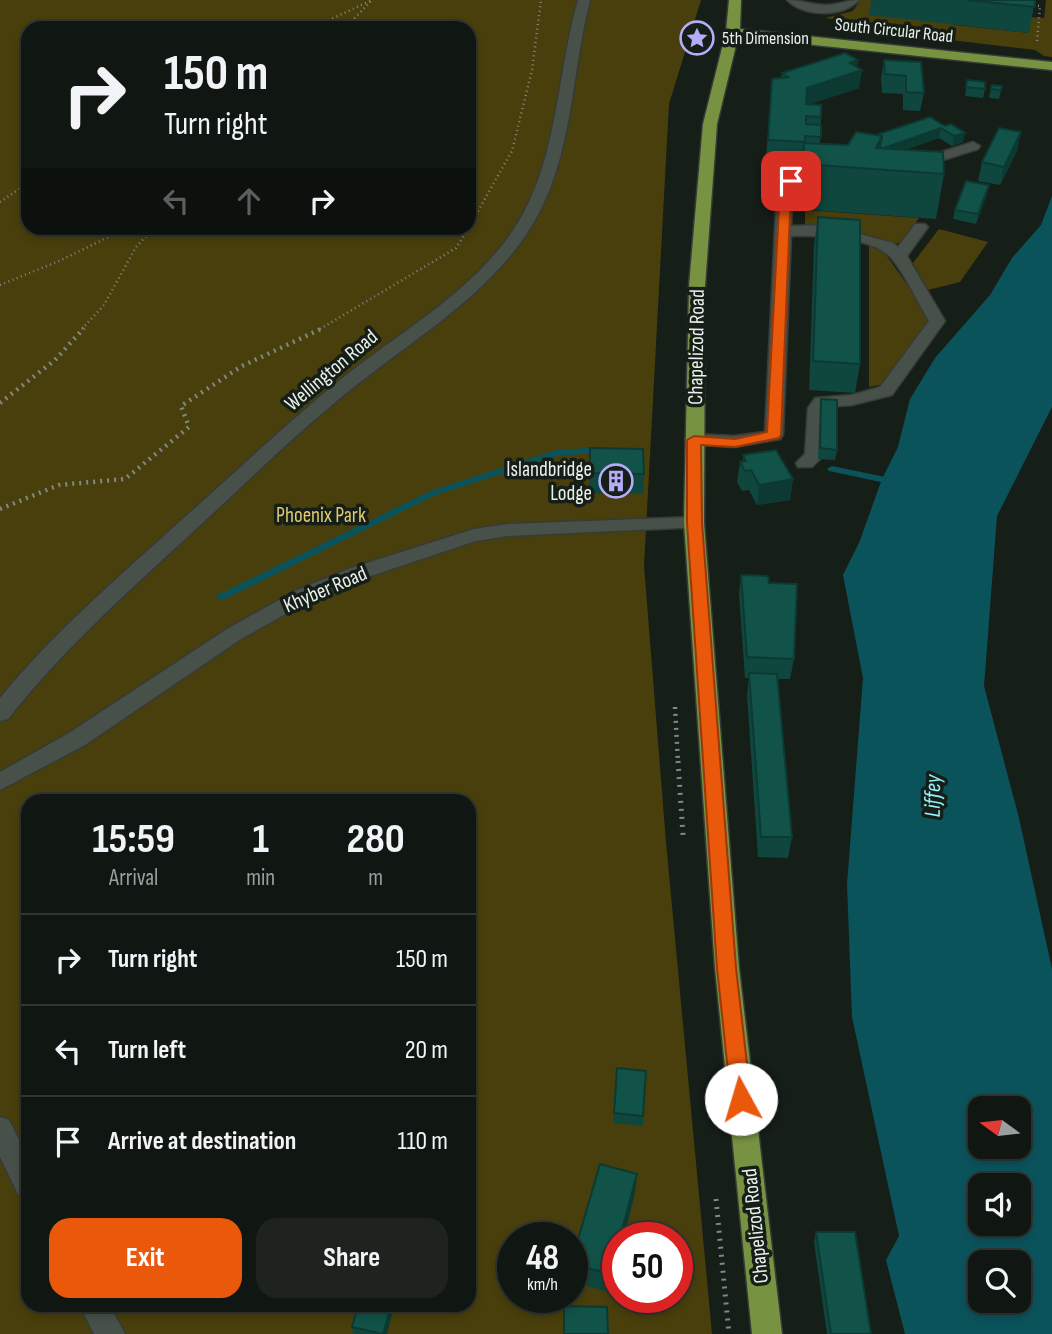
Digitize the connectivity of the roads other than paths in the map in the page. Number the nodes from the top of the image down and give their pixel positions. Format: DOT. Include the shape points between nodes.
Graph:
graph roads {
  1 [pos="584,0"];
  2 [pos="735,0"];
  3 [pos="793,0"];
  4 [pos="853,0"];
  5 [pos="733,32"];
  6 [pos="1046,65"];
  7 [pos="973,146"];
  8 [pos="902,168"];
  9 [pos="849,172"];
  10 [pos="920,227"];
  11 [pos="784,231"];
  12 [pos="899,256"];
  13 [pos="694,440"];
  14 [pos="805,463"];
  15 [pos="694,523"];
  16 [pos="0,713"];
  17 [pos="0,782"];
  18 [pos="0,1129"];
  19 [pos="21,1171"];
  20 [pos="97,1312"];
  21 [pos="110,1334"];
  22 [pos="766,1334"];
  1 -- 16 [label="street, Wellington Road" via="546,174 531,214 494,266 346,384 233,485 75,628"];
  2 -- 5 [label="main road, Chapelizod Road"];
  3 -- 4 [label="street" via="806,7 830,9"];
  5 -- 6 [label="main road, South Circular Road"];
  5 -- 13 [label="main road, Chapelizod Road" via="710,124 696,286"];
  7 -- 8 [label="street"];
  9 -- 11 [label="street" via="819,172 791,181 785,189"];
  10 -- 12 [label="street"];
  11 -- 12 [label="street" via="838,232 878,242"];
  11 -- 13 [label="street" via="774,435 735,443"];
  12 -- 14 [label="street" via="937,321 886,390 852,400 821,402 814,456"];
  13 -- 15 [label="main road, Chapelizod Road"];
  15 -- 17 [label="street, Khyber Road" via="474,535 358,573 304,594 234,634 77,739"];
  15 -- 22 [label="main road, Chapelizod Road" via="726,968"];
  18 -- 19 [label="street"];
  20 -- 21 [label="street"];
}
